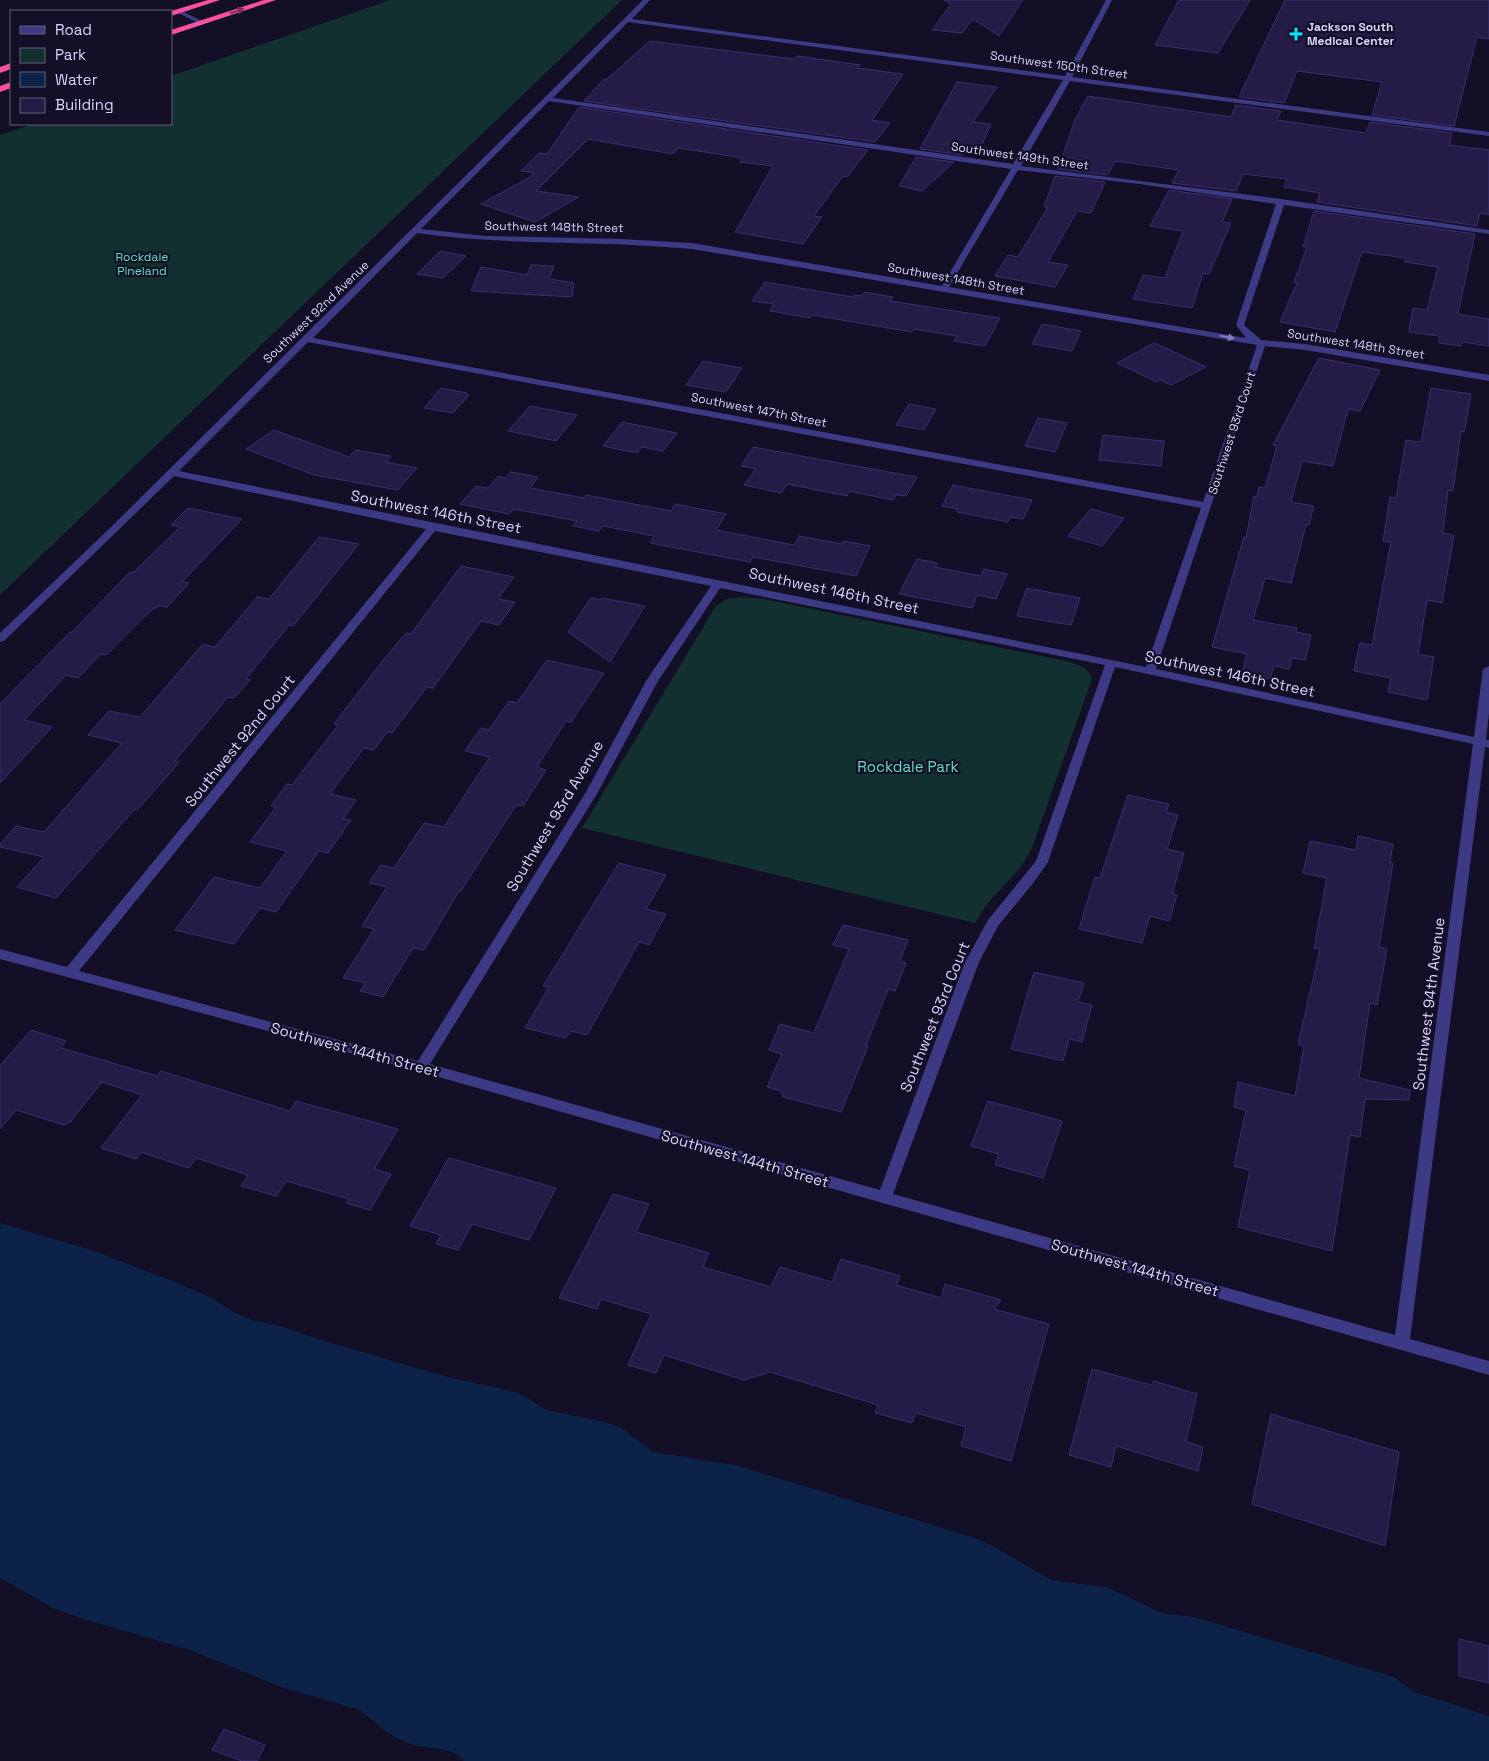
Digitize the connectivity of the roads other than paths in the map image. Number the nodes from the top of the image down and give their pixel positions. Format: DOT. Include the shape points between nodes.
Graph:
graph roads {
  1 [pos="216,0"];
  2 [pos="272,0"];
  3 [pos="647,0"];
  4 [pos="1109,0"];
  5 [pos="175,13"];
  6 [pos="626,20"];
  7 [pos="202,23"];
  8 [pos="172,33"];
  9 [pos="1068,78"];
  10 [pos="548,99"];
  11 [pos="1489,134"];
  12 [pos="1014,167"];
  13 [pos="1281,202"];
  14 [pos="417,231"];
  15 [pos="1489,232"];
  16 [pos="944,289"];
  17 [pos="306,339"];
  18 [pos="1262,343"];
  19 [pos="1489,378"];
  20 [pos="172,472"];
  21 [pos="1207,506"];
  22 [pos="433,527"];
  23 [pos="718,583"];
  24 [pos="0,639"];
  25 [pos="1111,664"];
  26 [pos="1489,669"];
  27 [pos="1150,672"];
  28 [pos="1484,743"];
  29 [pos="0,954"];
  30 [pos="70,973"];
  31 [pos="422,1067"];
  32 [pos="884,1198"];
  33 [pos="1402,1343"];
  34 [pos="1489,1368"];
  1 -- 5 [label="highway"];
  7 -- 2 [label="highway, one-way"];
  3 -- 6 [label="street, Southwest 92nd Avenue"];
  4 -- 9 [label="street"];
  5 -- 7 [label="street"];
  6 -- 9 [label="street, Southwest 150th Street"];
  6 -- 10 [label="street, Southwest 92nd Avenue"];
  7 -- 8 [label="highway"];
  9 -- 11 [label="street, Southwest 150th Street"];
  9 -- 12 [label="street"];
  10 -- 12 [label="street, Southwest 149th Street"];
  10 -- 14 [label="street, Southwest 92nd Avenue"];
  12 -- 13 [label="street, Southwest 149th Street"];
  12 -- 16 [label="street"];
  13 -- 15 [label="street, Southwest 149th Street"];
  13 -- 18 [label="street" via="1240,325 1247,334"];
  14 -- 16 [label="street, Southwest 148th Street" via="496,239 673,244"];
  14 -- 17 [label="street, Southwest 92nd Avenue"];
  16 -- 18 [label="street, Southwest 148th Street, one-way"];
  17 -- 20 [label="street, Southwest 92nd Avenue"];
  17 -- 21 [label="street, Southwest 147th Street"];
  18 -- 19 [label="street, Southwest 148th Street" via="1305,347"];
  18 -- 21 [label="street, Southwest 93rd Court"];
  20 -- 22 [label="street, Southwest 146th Street"];
  20 -- 24 [label="street, Southwest 92nd Avenue"];
  21 -- 27 [label="street, Southwest 93rd Court"];
  22 -- 23 [label="street, Southwest 146th Street"];
  22 -- 30 [label="street, Southwest 92nd Court"];
  23 -- 25 [label="street, Southwest 146th Street"];
  23 -- 31 [label="street, Southwest 93rd Avenue" via="652,682 592,792"];
  25 -- 27 [label="street, Southwest 146th Street"];
  25 -- 32 [label="street, Southwest 93rd Court" via="1042,862 998,917 972,962"];
  26 -- 28 [label="street, Southwest 94th Avenue"];
  27 -- 28 [label="street, Southwest 146th Street"];
  28 -- 33 [label="street, Southwest 94th Avenue"];
  29 -- 30 [label="street, Southwest 144th Street"];
  30 -- 31 [label="street, Southwest 144th Street"];
  31 -- 32 [label="street, Southwest 144th Street"];
  32 -- 33 [label="street, Southwest 144th Street"];
  33 -- 34 [label="street, Southwest 144th Street"];
}
